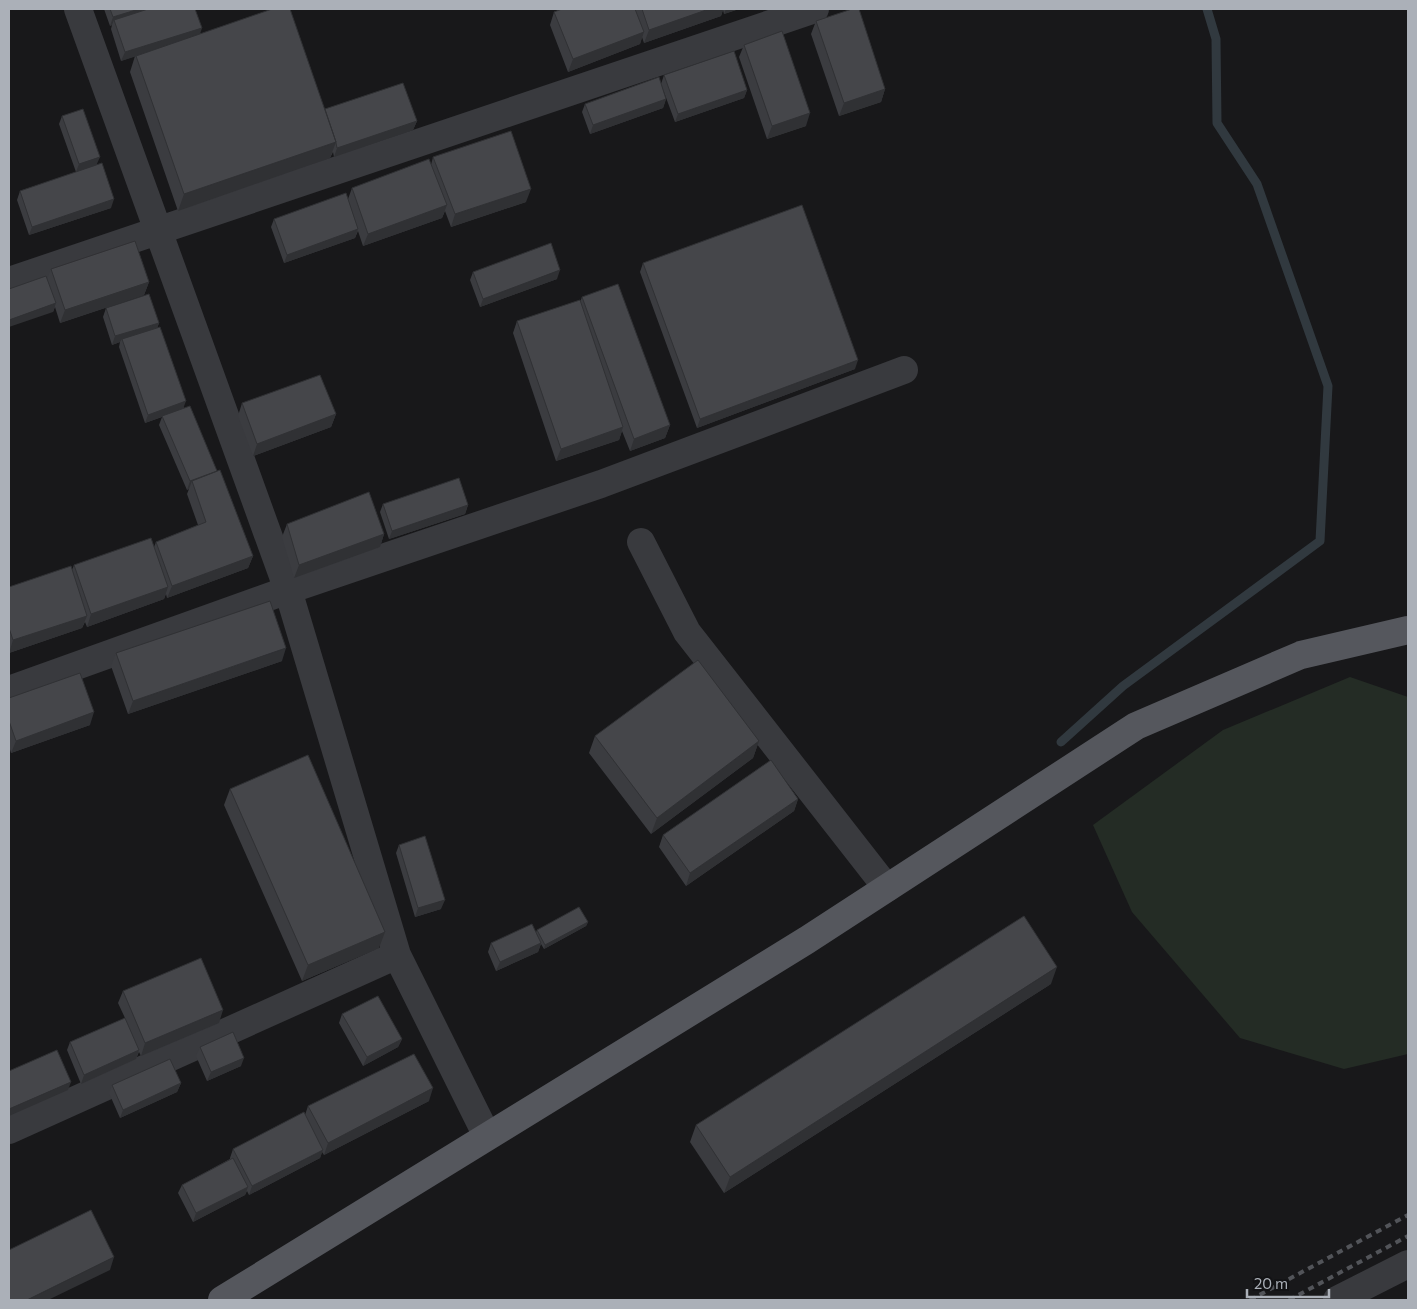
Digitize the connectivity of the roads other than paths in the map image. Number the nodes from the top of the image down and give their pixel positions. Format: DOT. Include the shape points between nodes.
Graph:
graph roads {
  1 [pos="78,9"];
  2 [pos="815,9"];
  3 [pos="158,230"];
  4 [pos="9,282"];
  5 [pos="904,370"];
  6 [pos="641,542"];
  7 [pos="288,590"];
  8 [pos="1408,630"];
  9 [pos="9,690"];
  10 [pos="887,888"];
  11 [pos="397,955"];
  12 [pos="9,1130"];
  13 [pos="487,1136"];
  14 [pos="1408,1264"];
  15 [pos="222,1300"];
  16 [pos="1337,1300"];
  1 -- 3 [label="street"];
  2 -- 3 [label="street"];
  3 -- 4 [label="street"];
  3 -- 7 [label="street"];
  5 -- 7 [label="street" via="601,484"];
  6 -- 10 [label="street" via="687,632"];
  7 -- 9 [label="street"];
  7 -- 11 [label="street"];
  8 -- 10 [label="main road" via="1301,656 1136,726"];
  10 -- 13 [label="main road"];
  11 -- 12 [label="street"];
  11 -- 13 [label="street"];
  13 -- 15 [label="main road"];
  14 -- 16 [label="street"];
}
